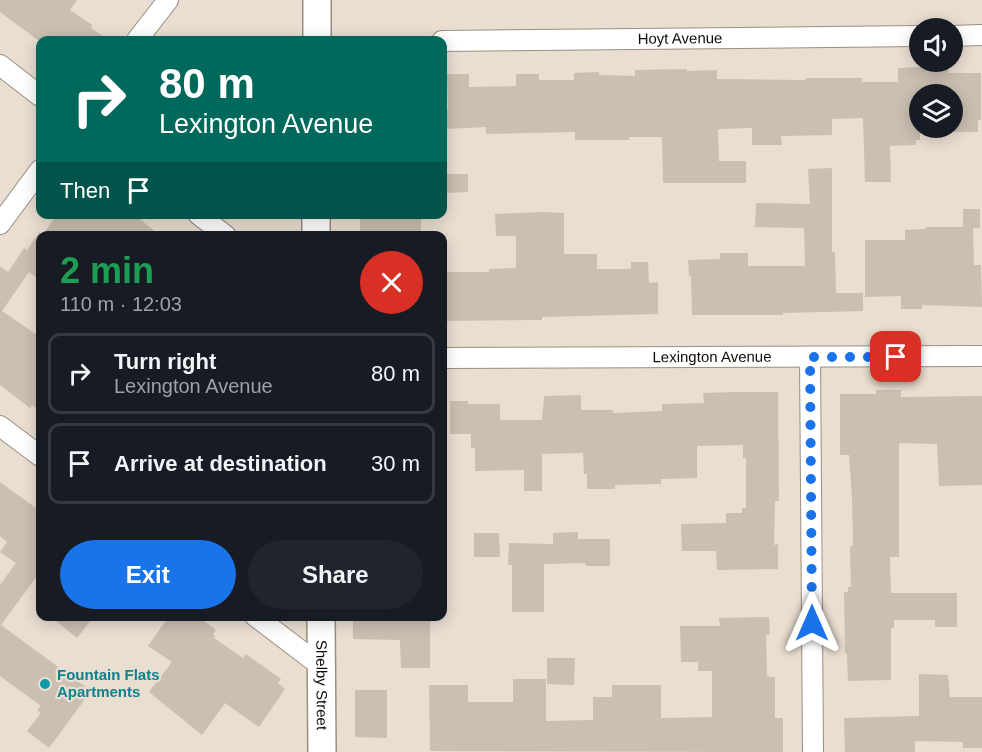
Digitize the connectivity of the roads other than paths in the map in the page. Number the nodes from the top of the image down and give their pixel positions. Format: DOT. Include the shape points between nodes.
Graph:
graph roads {
  1 [pos="168,0"];
  2 [pos="316,0"];
  3 [pos="982,35"];
  4 [pos="140,36"];
  5 [pos="317,36"];
  6 [pos="909,36"];
  7 [pos="963,36"];
  8 [pos="447,41"];
  9 [pos="0,65"];
  10 [pos="36,93"];
  11 [pos="36,175"];
  12 [pos="204,219"];
  13 [pos="0,224"];
  14 [pos="220,231"];
  15 [pos="982,356"];
  16 [pos="810,357"];
  17 [pos="447,358"];
  18 [pos="0,426"];
  19 [pos="36,453"];
  20 [pos="262,621"];
  21 [pos="321,621"];
  22 [pos="322,667"];
  23 [pos="322,752"];
  24 [pos="813,752"];
  1 -- 4 [label="street"];
  2 -- 5 [label="main road"];
  3 -- 7 [label="street"];
  6 -- 8 [label="street, Hoyt Avenue"];
  9 -- 10 [label="street"];
  11 -- 13 [label="street"];
  12 -- 14 [label="street"];
  15 -- 16 [label="street, Lexington Avenue"];
  16 -- 17 [label="street, Lexington Avenue"];
  16 -- 24 [label="street"];
  18 -- 19 [label="street"];
  20 -- 22 [label="street"];
  21 -- 22 [label="main road, Shelby Street"];
  22 -- 23 [label="main road, Shelby Street"];
}
